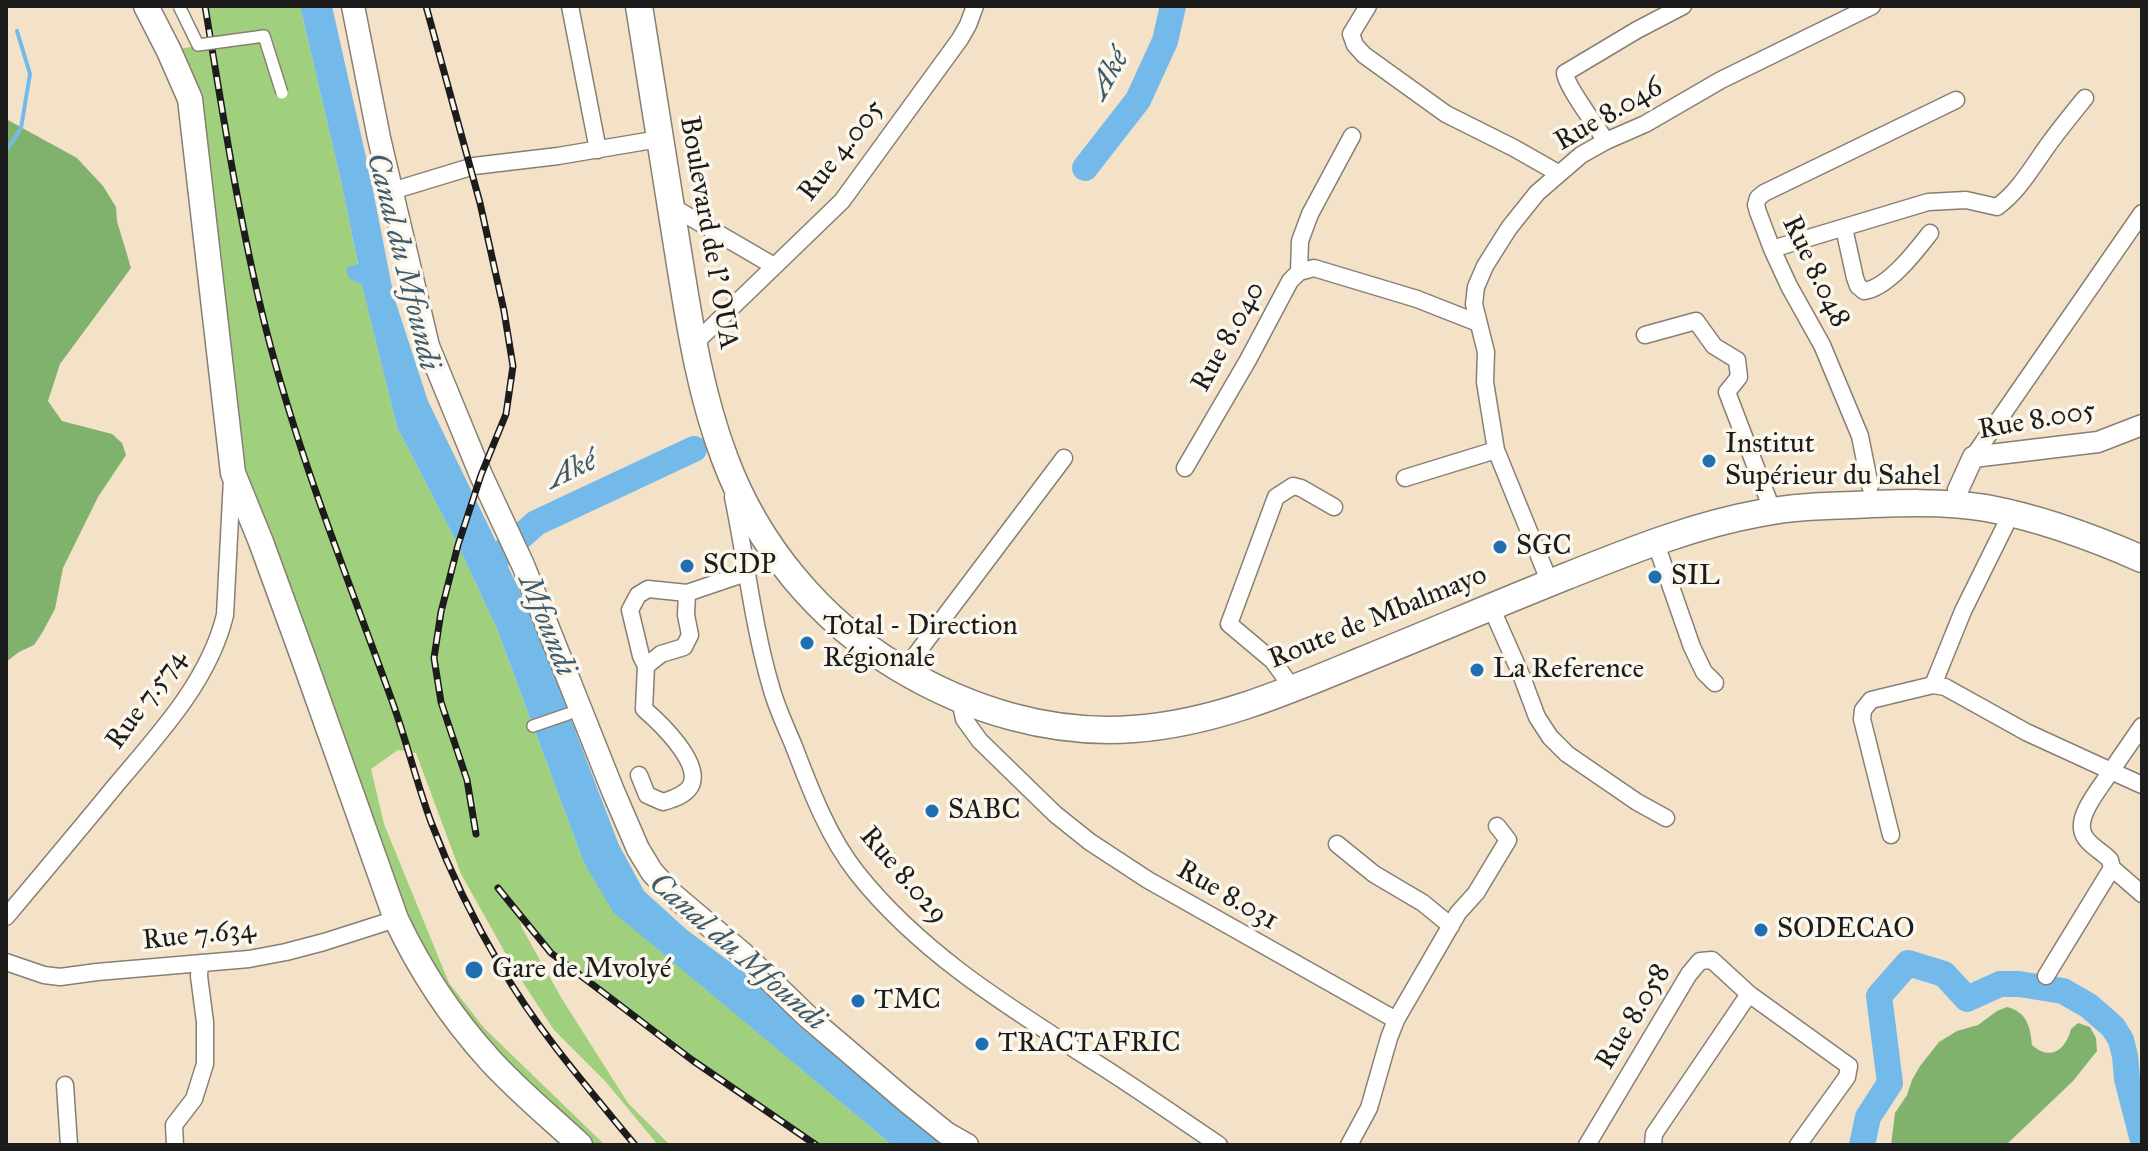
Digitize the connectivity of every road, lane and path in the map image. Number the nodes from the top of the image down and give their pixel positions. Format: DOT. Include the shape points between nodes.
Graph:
graph roads {
  1 [pos="146,6"];
  2 [pos="179,6"];
  3 [pos="353,6"];
  4 [pos="570,6"];
  5 [pos="639,6"];
  6 [pos="975,6"];
  7 [pos="1368,6"];
  8 [pos="1682,6"];
  9 [pos="1872,6"];
  10 [pos="282,93"];
  11 [pos="2085,98"];
  12 [pos="1956,100"];
  13 [pos="1352,136"];
  14 [pos="659,139"];
  15 [pos="1606,141"];
  16 [pos="598,150"];
  17 [pos="1558,173"];
  18 [pos="392,191"];
  19 [pos="671,206"];
  20 [pos="2142,213"];
  21 [pos="1844,228"];
  22 [pos="1930,233"];
  23 [pos="1772,249"];
  24 [pos="774,266"];
  25 [pos="1299,272"];
  26 [pos="1478,323"];
  27 [pos="1645,335"];
  28 [pos="694,344"];
  29 [pos="2142,425"];
  30 [pos="1496,450"];
  31 [pos="1973,457"];
  32 [pos="1064,458"];
  33 [pos="727,464"];
  34 [pos="1185,468"];
  35 [pos="233,473"];
  36 [pos="1405,478"];
  37 [pos="1870,486"];
  38 [pos="1958,490"];
  39 [pos="1768,499"];
  40 [pos="1334,507"];
  41 [pos="2011,514"];
  42 [pos="1655,541"];
  43 [pos="2142,543"];
  44 [pos="2142,559"];
  45 [pos="746,573"];
  46 [pos="1548,578"];
  47 [pos="687,593"];
  48 [pos="1491,607"];
  49 [pos="911,661"];
  50 [pos="646,666"];
  51 [pos="1286,679"];
  52 [pos="1715,683"];
  53 [pos="1933,685"];
  54 [pos="960,700"];
  55 [pos="568,714"];
  56 [pos="533,726"];
  57 [pos="2142,726"];
  58 [pos="2111,771"];
  59 [pos="639,775"];
  60 [pos="2142,785"];
  61 [pos="1666,818"];
  62 [pos="1497,826"];
  63 [pos="1891,835"];
  64 [pos="1337,844"];
  65 [pos="2112,868"];
  66 [pos="2142,894"];
  67 [pos="6,917"];
  68 [pos="396,919"];
  69 [pos="1451,926"];
  70 [pos="6,962"];
  71 [pos="200,963"];
  72 [pos="2046,976"];
  73 [pos="1749,994"];
  74 [pos="1396,1020"];
  75 [pos="65,1085"];
  76 [pos="69,1145"];
  77 [pos="175,1145"];
  78 [pos="580,1145"];
  79 [pos="967,1145"];
  80 [pos="1219,1145"];
  81 [pos="1349,1145"];
  82 [pos="1587,1145"];
  83 [pos="1653,1145"];
  84 [pos="1798,1145"];
  1 -- 35 [label="main road" via="190,99"];
  2 -- 10 [label="street, bridge" via="198,45 264,36"];
  3 -- 18 [label="main road"];
  4 -- 16 [label="street"];
  5 -- 14 [label="highway, Boulevard de l' OUA"];
  6 -- 24 [label="street, Rue 4.005" via="960,39 842,201"];
  7 -- 17 [label="street" via="1351,34 1364,55 1446,114"];
  8 -- 15 [label="street" via="1565,73"];
  9 -- 15 [label="street, Rue 8.046"];
  11 -- 21 [label="street" via="1997,207 1966,200 1928,202"];
  12 -- 23 [label="street, Rue 8.048" via="1764,193 1756,205"];
  13 -- 25 [label="street" via="1310,214 1300,241"];
  14 -- 16 [label="street"];
  14 -- 19 [label="highway, Boulevard de l' OUA"];
  15 -- 17 [label="street, Rue 8.046"];
  16 -- 18 [label="street" via="474,166"];
  17 -- 26 [label="street, Rue 8.046" via="1509,228 1485,266 1476,287"];
  18 -- 79 [label="main road" via="428,346 626,823 652,872 818,1026"];
  19 -- 24 [label="street"];
  19 -- 28 [label="highway, Boulevard de l' OUA"];
  20 -- 31 [label="street"];
  21 -- 22 [label="street" via="1855,278 1864,291 1886,279"];
  21 -- 23 [label="street"];
  23 -- 37 [label="street, Rue 8.048" via="1822,345 1860,436"];
  24 -- 28 [label="street, Rue 4.005"];
  25 -- 26 [label="street, Rue 8.040" via="1314,268"];
  25 -- 34 [label="street, Rue 8.040"];
  26 -- 30 [label="street, Rue 8.046"];
  27 -- 39 [label="street" via="1696,321 1714,346 1737,360 1739,377 1727,392"];
  28 -- 33 [label="highway, Boulevard de l' OUA"];
  29 -- 31 [label="street, Rue 8.005" via="2098,442"];
  30 -- 36 [label="street"];
  30 -- 46 [label="street, Rue 8.046"];
  31 -- 38 [label="street, Rue 8.005"];
  32 -- 49 [label="street"];
  33 -- 45 [label="street, Rue 8.029"];
  33 -- 49 [label="highway" via="788,548 841,608"];
  33 -- 54 [label="highway, Route de Mbalmayo" via="759,529 835,622 889,662"];
  35 -- 67 [label="street, Rue 7.574" via="225,615 210,659 162,730"];
  35 -- 68 [label="main road"];
  37 -- 38 [label="highway"];
  37 -- 39 [label="highway"];
  38 -- 43 [label="highway" via="2082,519"];
  39 -- 46 [label="highway" via="1642,534"];
  40 -- 51 [label="street" via="1293,486 1276,497 1229,624"];
  41 -- 42 [label="highway, Route de Mbalmayo" via="1912,503 1805,507 1759,513"];
  41 -- 44 [label="highway, Route de Mbalmayo"];
  41 -- 53 [label="street"];
  42 -- 46 [label="highway, Route de Mbalmayo"];
  42 -- 52 [label="street" via="1692,647"];
  45 -- 47 [label="street"];
  45 -- 80 [label="street, Rue 8.029" via="771,687 814,799 856,872 908,927 965,975"];
  46 -- 48 [label="highway, Route de Mbalmayo"];
  46 -- 51 [label="highway"];
  47 -- 50 [label="street" via="690,635 684,647 661,654"];
  47 -- 50 [label="street" via="648,589 638,595 630,610"];
  48 -- 54 [label="highway, Route de Mbalmayo" via="1318,679 1209,717 1168,725 1097,730 1061,726"];
  48 -- 61 [label="street" via="1550,737 1567,754"];
  49 -- 51 [label="highway" via="976,692 1024,706 1099,717 1211,704"];
  50 -- 59 [label="street" via="644,709 672,736 693,778 677,798 663,802 647,795"];
  53 -- 58 [label="street"];
  53 -- 63 [label="street" via="1871,700 1863,710"];
  54 -- 74 [label="street, Rue 8.031" via="964,719 980,741 1090,842"];
  55 -- 56 [label="street"];
  57 -- 58 [label="street"];
  58 -- 60 [label="street"];
  58 -- 65 [label="street" via="2081,819 2083,834"];
  62 -- 69 [label="street" via="1508,840"];
  64 -- 69 [label="street"];
  65 -- 66 [label="street"];
  65 -- 72 [label="street"];
  68 -- 71 [label="street, Rue 7.634" via="286,952"];
  68 -- 78 [label="main road" via="474,1042"];
  69 -- 74 [label="street"];
  70 -- 71 [label="street, Rue 7.634" via="60,977"];
  71 -- 77 [label="street" via="205,1064 194,1099 174,1125"];
  73 -- 82 [label="street, Rue 8.058" via="1712,960 1700,961"];
  73 -- 83 [label="street" via="1654,1134"];
  73 -- 84 [label="street" via="1849,1066 1847,1077"];
  74 -- 81 [label="street" via="1369,1108"];
  75 -- 76 [label="street"];
}
